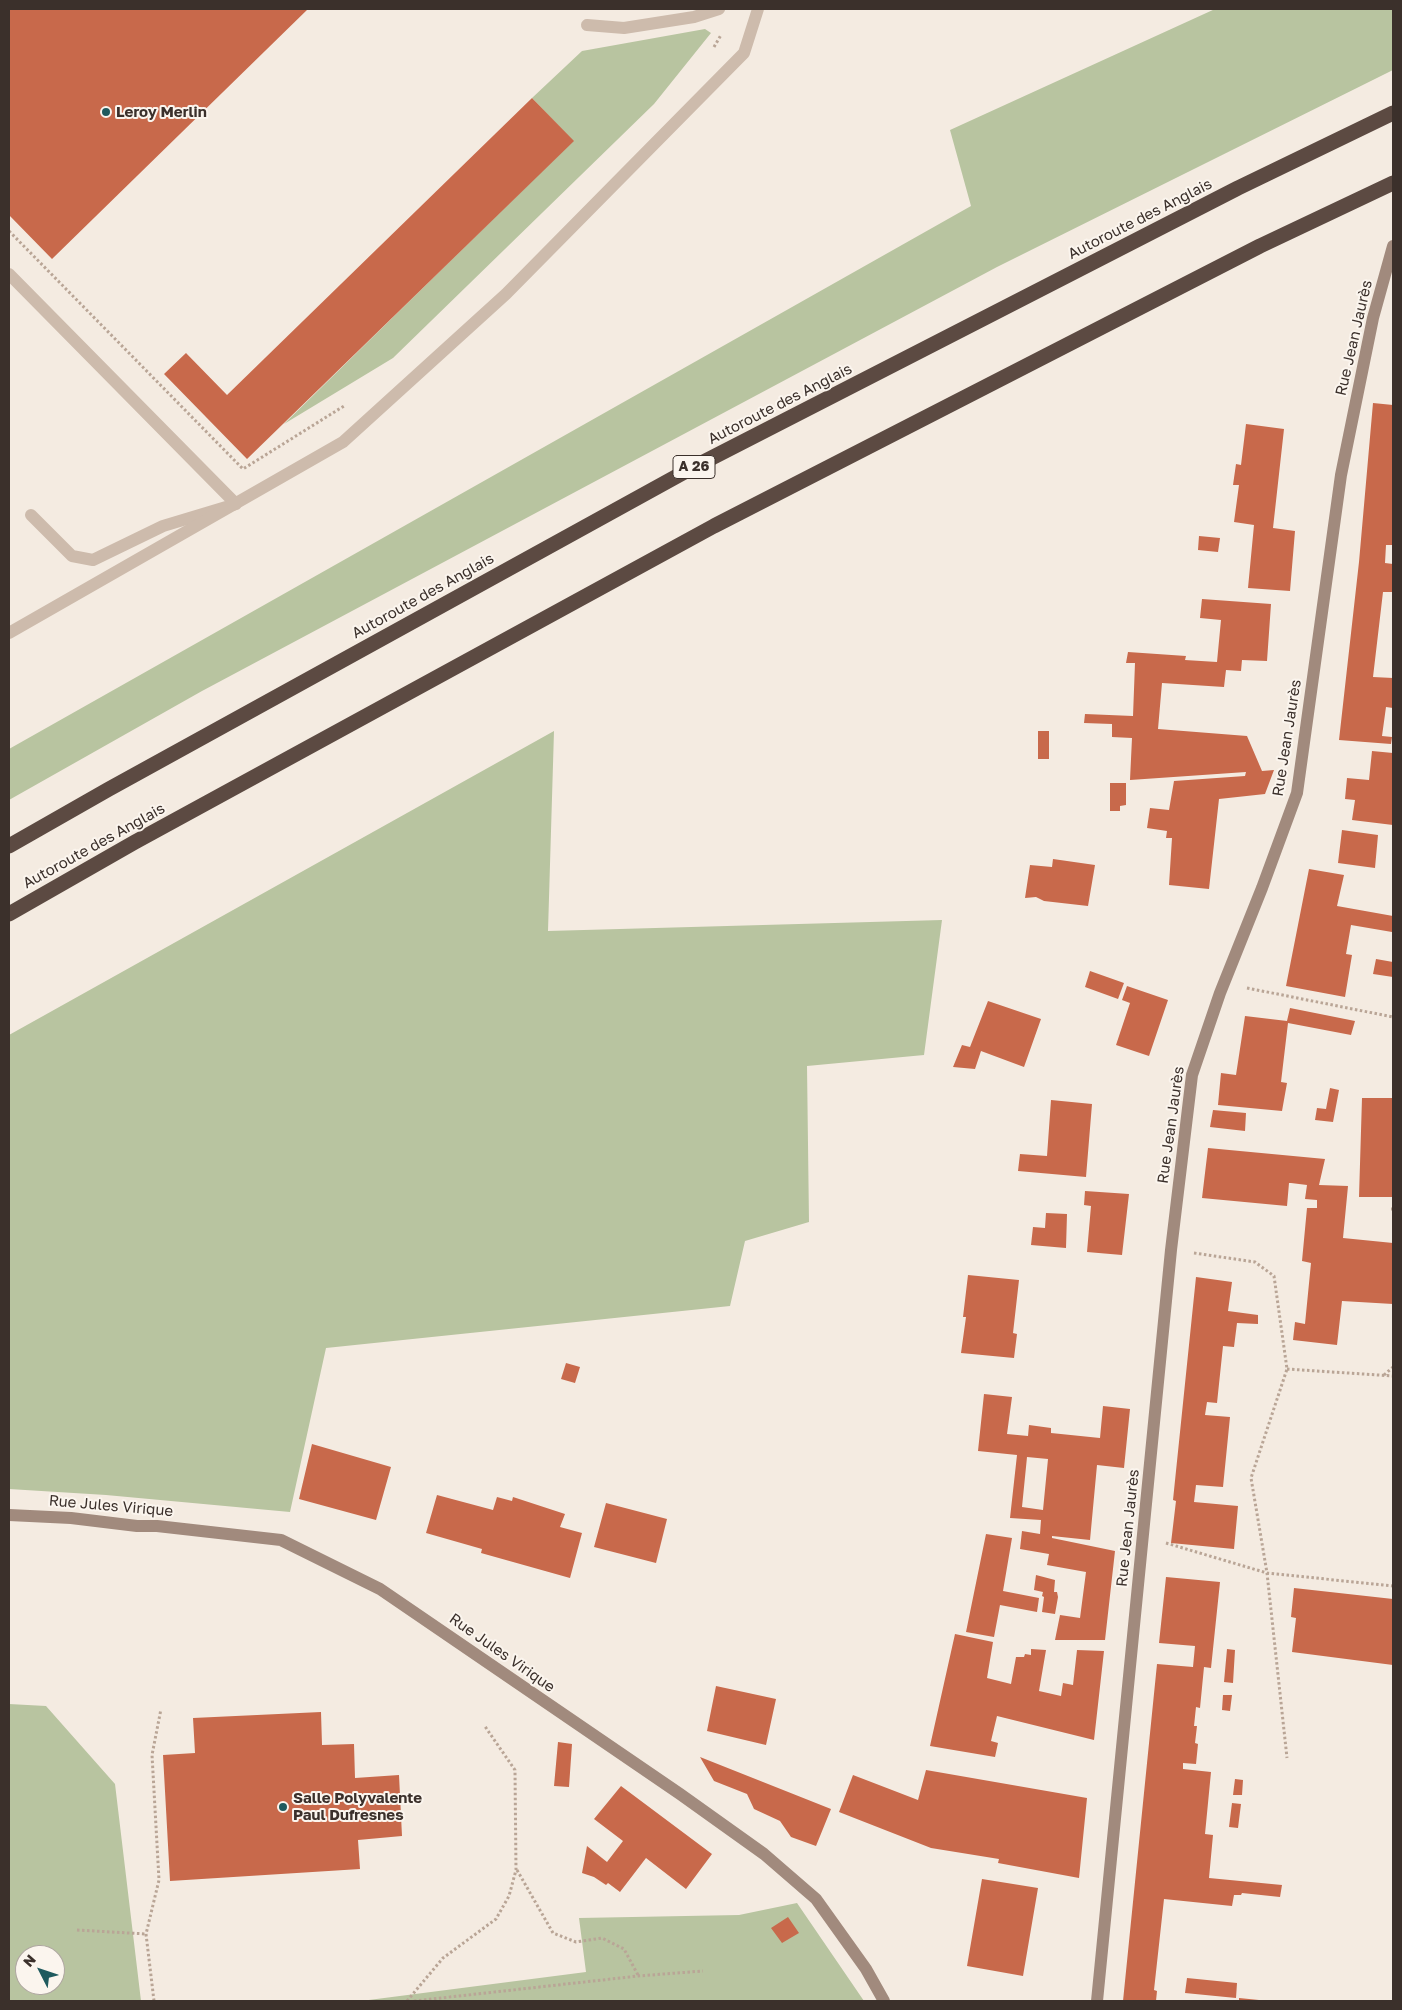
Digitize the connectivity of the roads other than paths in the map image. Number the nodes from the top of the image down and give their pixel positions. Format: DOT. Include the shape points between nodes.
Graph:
graph roads {
  1 [pos="719,9"];
  2 [pos="758,9"];
  3 [pos="587,25"];
  4 [pos="1393,114"];
  5 [pos="1393,183"];
  6 [pos="1393,246"];
  7 [pos="9,274"];
  8 [pos="236,504"];
  9 [pos="31,515"];
  10 [pos="9,633"];
  11 [pos="9,846"];
  12 [pos="9,914"];
  13 [pos="9,1515"];
  14 [pos="884,2001"];
  15 [pos="1097,2001"];
  1 -- 3 [label="street" via="694,17 624,28"];
  2 -- 8 [label="street" via="744,53 506,294 343,442"];
  4 -- 11 [label="highway, Autoroute des Anglais / A 26" via="1238,188 690,469"];
  5 -- 12 [label="highway, Autoroute des Anglais" via="1260,246 714,526"];
  6 -- 15 [label="street, Rue Jean Jaurès" via="1373,318 1342,475 1297,793 1224,981 1192,1075 1171,1250"];
  7 -- 8 [label="street"];
  8 -- 9 [label="street" via="163,526 93,560 72,556"];
  8 -- 10 [label="street"];
  13 -- 14 [label="street, Rue Jules Virique" via="71,1518 281,1540 380,1589 764,1854 816,1899 866,1969"];
}
